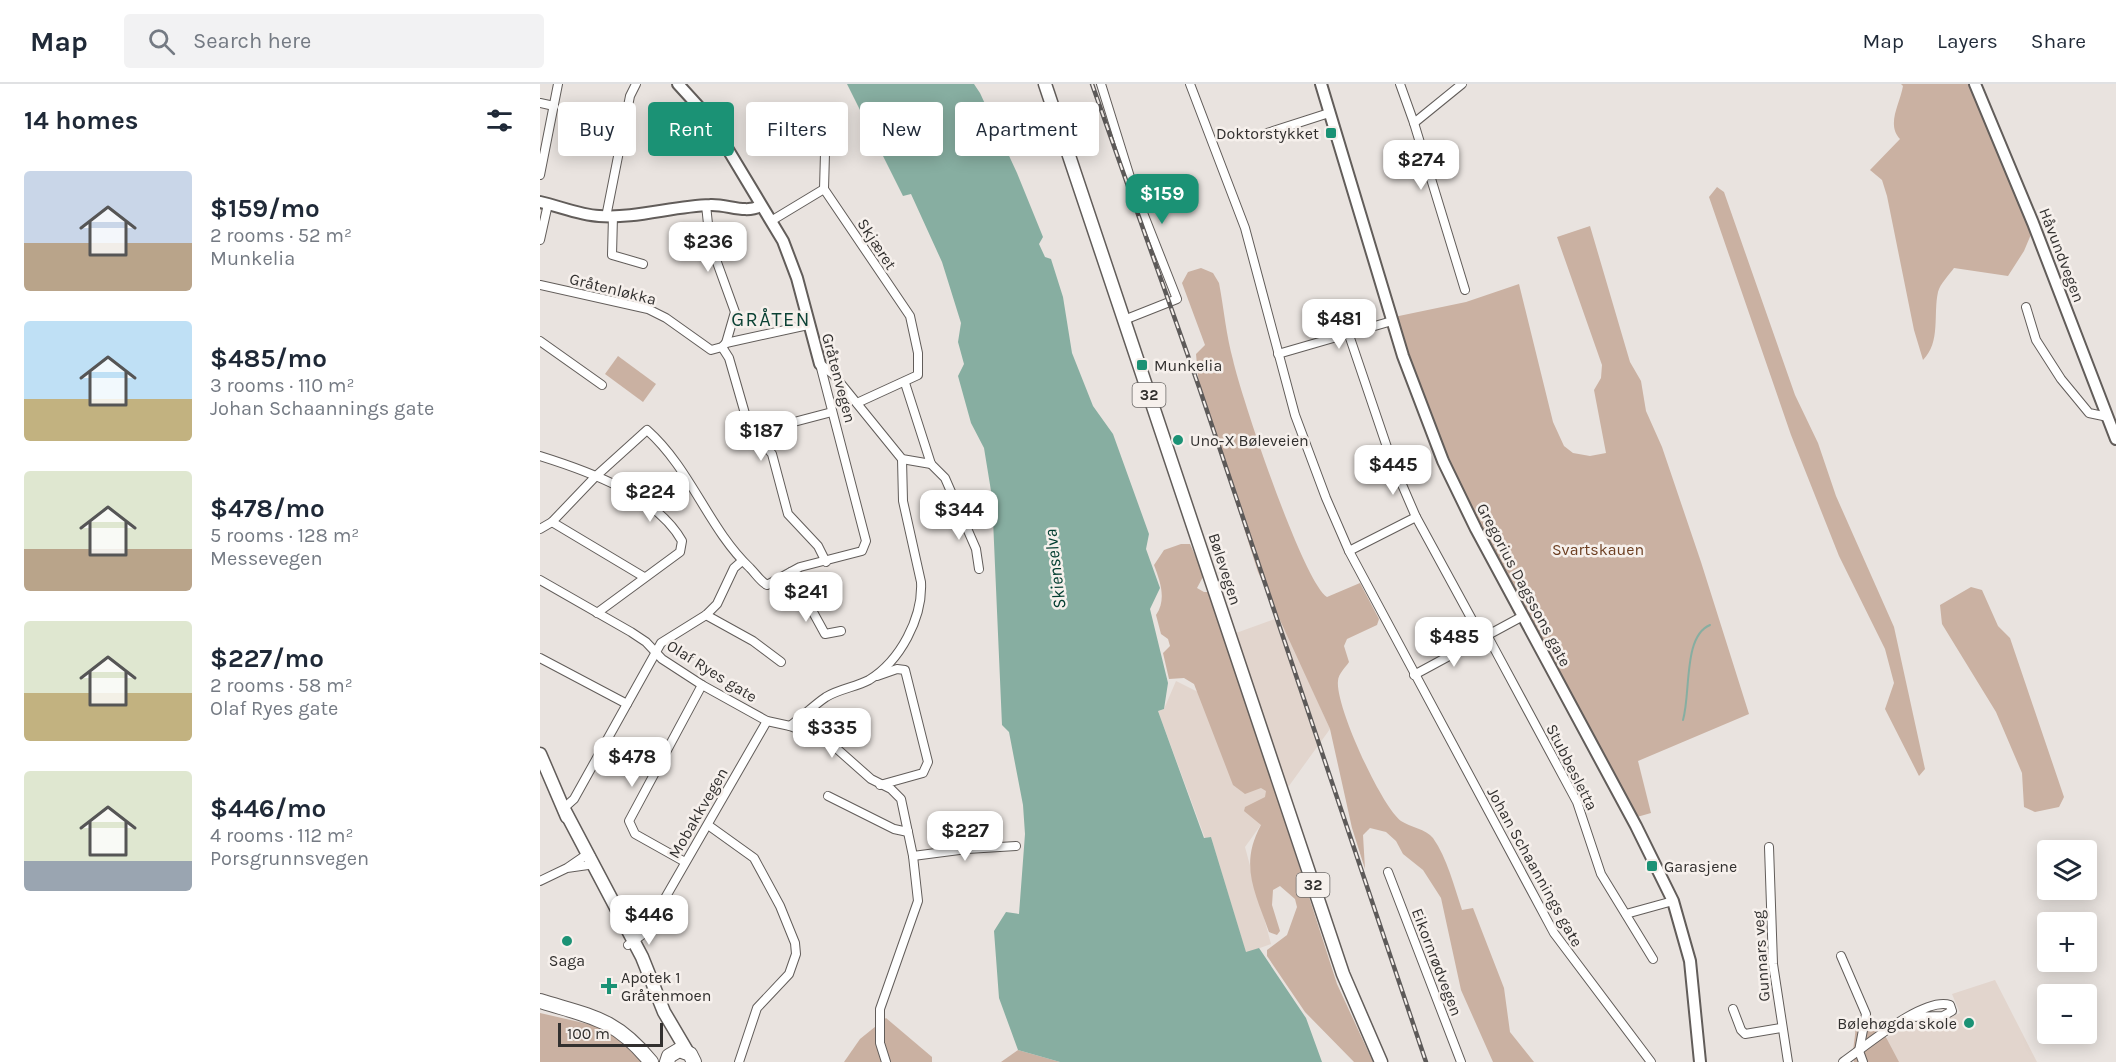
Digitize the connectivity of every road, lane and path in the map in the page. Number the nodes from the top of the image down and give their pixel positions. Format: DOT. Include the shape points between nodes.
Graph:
graph roads {
  1 [pos="558,84"];
  2 [pos="636,84"];
  3 [pos="678,84"];
  4 [pos="1045,84"];
  5 [pos="1101,84"];
  6 [pos="1190,84"];
  7 [pos="1321,84"];
  8 [pos="1400,84"];
  9 [pos="1461,84"];
  10 [pos="1975,84"];
  11 [pos="540,103"];
  12 [pos="554,106"];
  13 [pos="1329,113"];
  14 [pos="1414,123"];
  15 [pos="1267,133"];
  16 [pos="825,156"];
  17 [pos="540,175"];
  18 [pos="824,189"];
  19 [pos="544,203"];
  20 [pos="706,205"];
  21 [pos="760,206"];
  22 [pos="609,216"];
  23 [pos="771,221"];
  24 [pos="540,240"];
  25 [pos="642,264"];
  26 [pos="540,285"];
  27 [pos="1465,290"];
  28 [pos="2026,307"];
  29 [pos="1124,320"];
  30 [pos="1392,321"];
  31 [pos="808,325"];
  32 [pos="1349,335"];
  33 [pos="540,341"];
  34 [pos="724,345"];
  35 [pos="1278,354"];
  36 [pos="820,364"];
  37 [pos="905,383"];
  38 [pos="602,385"];
  39 [pos="857,403"];
  40 [pos="832,412"];
  41 [pos="2108,417"];
  42 [pos="760,436"];
  43 [pos="2116,439"];
  44 [pos="540,456"];
  45 [pos="902,459"];
  46 [pos="931,464"];
  47 [pos="595,477"];
  48 [pos="1416,517"];
  49 [pos="552,522"];
  50 [pos="540,529"];
  51 [pos="1349,551"];
  52 [pos="742,561"];
  53 [pos="826,562"];
  54 [pos="979,569"];
  55 [pos="790,572"];
  56 [pos="644,577"];
  57 [pos="540,580"];
  58 [pos="597,613"];
  59 [pos="706,615"];
  60 [pos="1523,616"];
  61 [pos="841,631"];
  62 [pos="1484,637"];
  63 [pos="656,652"];
  64 [pos="540,658"];
  65 [pos="781,662"];
  66 [pos="876,675"];
  67 [pos="1414,675"];
  68 [pos="702,685"];
  69 [pos="627,704"];
  70 [pos="767,721"];
  71 [pos="790,726"];
  72 [pos="540,754"];
  73 [pos="880,785"];
  74 [pos="828,796"];
  75 [pos="564,809"];
  76 [pos="708,825"];
  77 [pos="908,832"];
  78 [pos="1016,846"];
  79 [pos="1769,847"];
  80 [pos="913,856"];
  81 [pos="588,860"];
  82 [pos="686,862"];
  83 [pos="1388,872"];
  84 [pos="540,880"];
  85 [pos="1673,901"];
  86 [pos="1626,914"];
  87 [pos="630,942"];
  88 [pos="1841,956"];
  89 [pos="1653,959"];
  90 [pos="540,1001"];
  91 [pos="1733,1009"];
  92 [pos="540,1011"];
  93 [pos="664,1012"];
  94 [pos="1909,1017"];
  95 [pos="602,1022"];
  96 [pos="1780,1028"];
  97 [pos="1859,1051"];
  98 [pos="647,1056"];
  99 [pos="691,1057"];
  100 [pos="669,1058"];
  101 [pos="739,1062"];
  102 [pos="886,1062"];
  103 [pos="1381,1062"];
  104 [pos="1461,1062"];
  105 [pos="1651,1062"];
  106 [pos="1700,1062"];
  107 [pos="1788,1062"];
  108 [pos="1843,1062"];
  109 [pos="1863,1062"];
  1 -- 12 [label="street"];
  2 -- 22 [label="street" via="630,96"];
  3 -- 21 [label="street, Gråtenvegen" via="709,118"];
  4 -- 29 [label="main road, Bølevegen / 32"];
  5 -- 29 [label="street" via="1134,190 1177,299"];
  6 -- 35 [label="street, Johan Schaannings gate" via="1239,210"];
  7 -- 13 [label="street, Gregorius Dagssons gate"];
  8 -- 14 [label="street"];
  9 -- 14 [label="street"];
  10 -- 41 [label="street, Håvundvegen" via="2009,161"];
  11 -- 12 [label="street"];
  12 -- 17 [label="street"];
  13 -- 15 [label="street"];
  13 -- 30 [label="street, Gregorius Dagssons gate"];
  14 -- 27 [label="street"];
  16 -- 18 [label="street"];
  18 -- 23 [label="street"];
  18 -- 37 [label="street, Skjæret" via="910,316 919,372"];
  19 -- 22 [label="street" via="588,215"];
  19 -- 24 [label="street"];
  20 -- 21 [label="street" via="748,210"];
  20 -- 22 [label="street"];
  20 -- 34 [label="street" via="710,243 735,312"];
  21 -- 23 [label="street, Gråtenvegen"];
  22 -- 25 [label="street" via="612,255"];
  23 -- 31 [label="street, Gråtenvegen" via="791,261"];
  26 -- 34 [label="street, Gråtenløkka" via="648,309 711,350"];
  28 -- 41 [label="street" via="2036,340 2061,379 2089,413"];
  29 -- 103 [label="main road, Bølevegen / 32" via="1342,974"];
  30 -- 32 [label="street"];
  30 -- 60 [label="street, Gregorius Dagssons gate" via="1443,461"];
  31 -- 34 [label="street, Gråtenløkka"];
  31 -- 36 [label="street, Gråtenvegen"];
  32 -- 35 [label="street"];
  32 -- 48 [label="street, Stubbesletta" via="1373,412"];
  33 -- 38 [label="street"];
  34 -- 42 [label="street" via="748,424"];
  35 -- 51 [label="street, Johan Schaannings gate" via="1294,415"];
  36 -- 39 [label="street"];
  36 -- 40 [label="street, Gråtenvegen"];
  37 -- 39 [label="street"];
  37 -- 46 [label="street"];
  39 -- 45 [label="street"];
  40 -- 42 [label="street" via="771,428"];
  40 -- 53 [label="street, Gråtenvegen" via="866,541 865,548 856,554"];
  41 -- 43 [label="street, Håvundvegen"];
  42 -- 53 [label="street" via="772,454 788,514 818,546"];
  44 -- 47 [label="street"];
  45 -- 46 [label="street"];
  45 -- 66 [label="street" via="903,501 922,592 898,654"];
  46 -- 54 [label="street" via="945,478 976,549"];
  47 -- 49 [label="street"];
  47 -- 52 [label="street" via="647,430 679,465"];
  47 -- 56 [label="street" via="644,502 663,517 682,541 680,552"];
  48 -- 51 [label="street"];
  48 -- 62 [label="street, Stubbesletta"];
  49 -- 50 [label="street"];
  49 -- 56 [label="street"];
  51 -- 67 [label="street, Johan Schaannings gate"];
  52 -- 55 [label="street" via="767,585"];
  52 -- 59 [label="street" via="734,568 717,604"];
  53 -- 55 [label="street"];
  55 -- 61 [label="street" via="825,634"];
  56 -- 58 [label="street"];
  57 -- 58 [label="street, Olaf Ryes gate"];
  58 -- 63 [label="street, Olaf Ryes gate"];
  59 -- 63 [label="street" via="661,643"];
  59 -- 65 [label="street"];
  60 -- 62 [label="street"];
  60 -- 85 [label="street, Gregorius Dagssons gate"];
  62 -- 67 [label="street"];
  62 -- 86 [label="street, Stubbesletta" via="1577,802 1593,858"];
  63 -- 68 [label="street, Olaf Ryes gate"];
  63 -- 69 [label="street"];
  64 -- 69 [label="street"];
  66 -- 71 [label="street" via="825,698"];
  66 -- 73 [label="street" via="905,670 928,766 925,772"];
  67 -- 105 [label="street, Johan Schaannings gate" via="1554,933"];
  68 -- 70 [label="street, Olaf Ryes gate"];
  68 -- 82 [label="street" via="629,821 635,834"];
  69 -- 75 [label="street" via="574,799"];
  70 -- 71 [label="street, Olaf Ryes gate"];
  70 -- 76 [label="street, Mobakkvegen"];
  71 -- 73 [label="street, Olaf Ryes gate" via="837,746"];
  72 -- 75 [label="main road"];
  73 -- 77 [label="street, Olaf Ryes gate" via="901,798"];
  74 -- 77 [label="street" via="894,829"];
  75 -- 81 [label="main road"];
  76 -- 82 [label="street, Mobakkvegen"];
  76 -- 101 [label="street" via="754,858 795,943 796,954 789,974 757,1008"];
  77 -- 80 [label="street, Olaf Ryes gate"];
  78 -- 80 [label="street"];
  79 -- 96 [label="street, Gunnars veg" via="1773,964"];
  80 -- 102 [label="street, Olaf Ryes gate" via="918,901 880,1009 880,1043"];
  81 -- 84 [label="street"];
  81 -- 87 [label="main road"];
  82 -- 87 [label="street, Mobakkvegen" via="649,926"];
  83 -- 104 [label="street, Eikornrødvegen"];
  85 -- 86 [label="street"];
  85 -- 106 [label="street, Gregorius Dagssons gate" via="1690,962"];
  86 -- 89 [label="street, Stubbesletta"];
  87 -- 93 [label="main road"];
  88 -- 97 [label="street" via="1866,1014"];
  90 -- 95 [label="highway"];
  91 -- 96 [label="street" via="1745,1034"];
  92 -- 95 [label="highway"];
  93 -- 99 [label="main road"];
  93 -- 100 [label="main road" via="672,1039"];
  94 -- 94 [label="street" via="1943,1016 1952,1011 1950,1005 1942,1004"];
  94 -- 97 [label="street"];
  95 -- 98 [label="highway" via="621,1029"];
  96 -- 107 [label="street, Gunnars veg"];
  97 -- 108 [label="street"];
  97 -- 109 [label="street"];
  98 -- 100 [label="highway"];
  99 -- 100 [label="highway" via="679,1050"];
}
